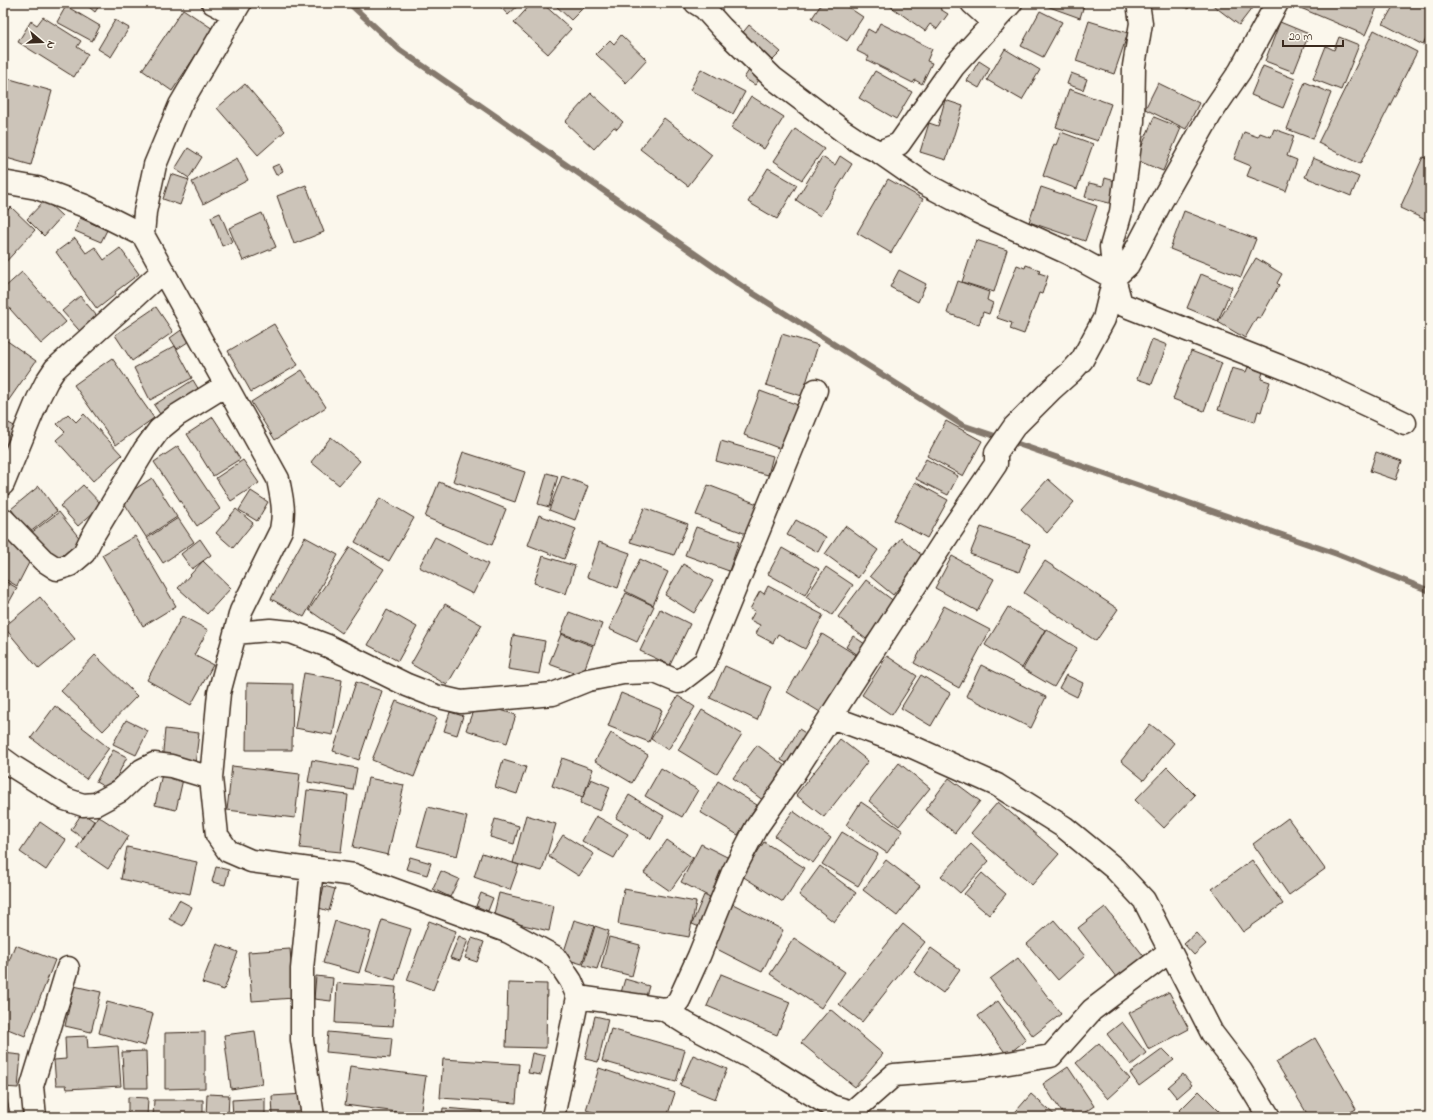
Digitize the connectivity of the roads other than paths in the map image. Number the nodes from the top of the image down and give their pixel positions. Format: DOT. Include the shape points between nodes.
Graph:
graph roads {
  1 [pos="213,3"];
  2 [pos="696,3"];
  3 [pos="972,3"];
  4 [pos="1011,3"];
  5 [pos="1138,3"];
  6 [pos="1277,3"];
  7 [pos="237,8"];
  8 [pos="994,23"];
  9 [pos="879,152"];
  10 [pos="3,182"];
  11 [pos="143,235"];
  12 [pos="163,271"];
  13 [pos="1114,278"];
  14 [pos="226,386"];
  15 [pos="816,390"];
  16 [pos="1405,423"];
  17 [pos="3,484"];
  18 [pos="3,519"];
  19 [pos="235,633"];
  20 [pos="831,717"];
  21 [pos="5,763"];
  22 [pos="211,778"];
  23 [pos="312,869"];
  24 [pos="1170,951"];
  25 [pos="68,968"];
  26 [pos="578,997"];
  27 [pos="663,1009"];
  28 [pos="35,1117"];
  29 [pos="313,1117"];
  30 [pos="553,1117"];
  31 [pos="1269,1117"];
  1 -- 7 [label="street"];
  2 -- 9 [label="street" via="704,8 773,78 861,143"];
  3 -- 8 [label="street"];
  4 -- 8 [label="street"];
  5 -- 13 [label="street" via="1141,23 1134,66 1133,121 1121,212 1111,247"];
  6 -- 13 [label="street" via="1240,71 1210,115 1128,265"];
  7 -- 11 [label="street" via="177,111 156,165 145,212"];
  8 -- 9 [label="street" via="954,66 899,144"];
  9 -- 13 [label="street" via="925,184"];
  10 -- 11 [label="street" via="36,188 85,206"];
  11 -- 12 [label="street"];
  12 -- 14 [label="street"];
  12 -- 17 [label="street" via="55,369 38,399"];
  13 -- 16 [label="street" via="1121,304 1307,377"];
  13 -- 20 [label="street" via="1104,319 1082,360 1014,428 996,453 996,464"];
  14 -- 18 [label="street" via="176,416 159,430 84,553 70,565 57,569 48,563"];
  14 -- 19 [label="street" via="278,479 284,515 281,530 241,612"];
  15 -- 19 [label="street" via="705,662 679,682 655,672 623,673 588,680 553,694 461,702 435,696 407,685 328,646 291,632 270,630"];
  19 -- 22 [label="street" via="219,693"];
  20 -- 24 [label="street" via="915,748 997,785 1064,827 1114,868 1144,900"];
  20 -- 27 [label="street" via="756,828 734,872 679,1000 673,1006"];
  21 -- 22 [label="street" via="65,799 83,804 96,804 120,791 142,770 154,764 171,766"];
  22 -- 23 [label="street" via="218,835 228,851 251,861"];
  23 -- 26 [label="street" via="354,875 509,932 555,958 571,981"];
  23 -- 29 [label="street" via="302,969 302,1040"];
  24 -- 27 [label="street" via="1092,1010 1051,1056 978,1068 894,1075 852,1112 831,1106 761,1063"];
  24 -- 31 [label="street" via="1212,1033 1241,1071"];
  25 -- 28 [label="street" via="32,1086"];
  26 -- 27 [label="street"];
  26 -- 30 [label="street"];
}
